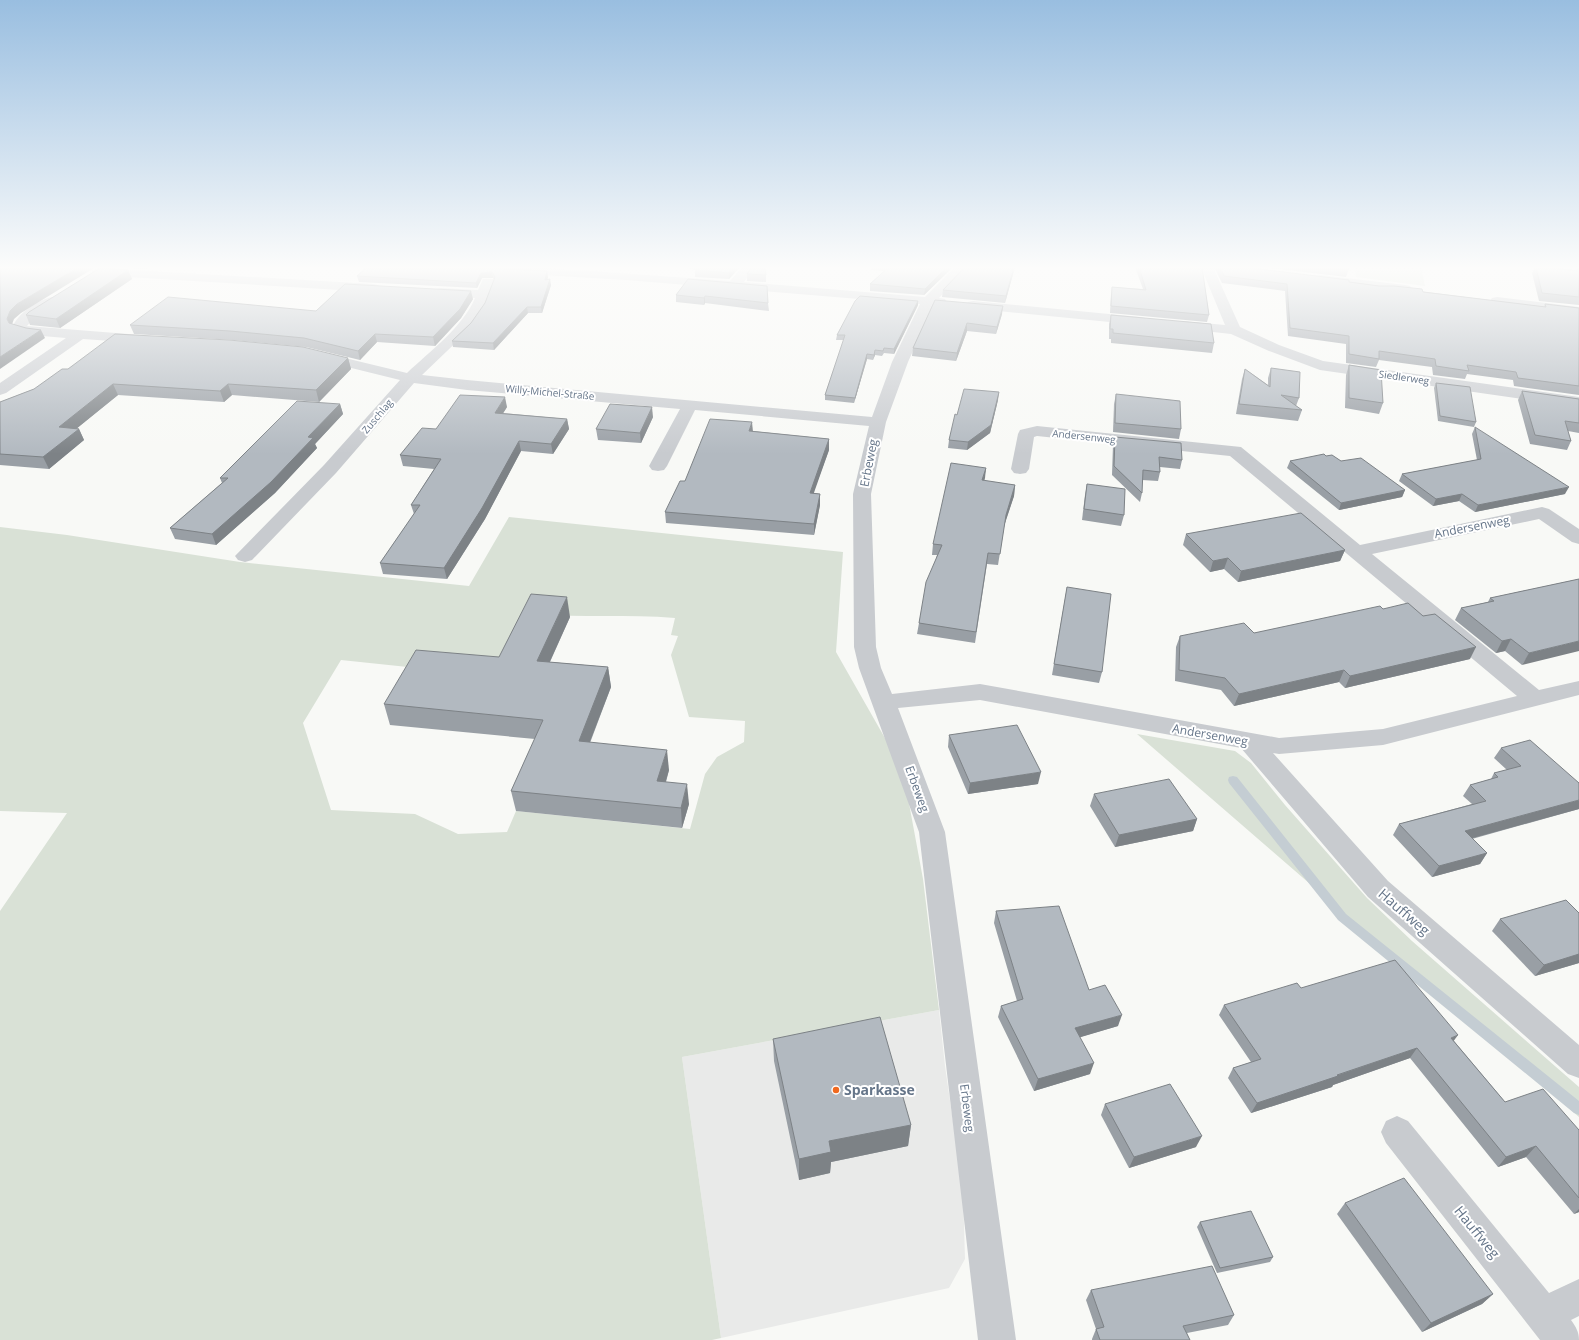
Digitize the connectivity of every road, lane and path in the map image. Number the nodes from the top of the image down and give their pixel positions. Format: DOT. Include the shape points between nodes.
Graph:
graph roads {
  1 [pos="25,330"];
  2 [pos="461,330"];
  3 [pos="915,330"];
  4 [pos="1229,330"];
  5 [pos="1234,330"];
  6 [pos="78,336"];
  7 [pos="151,340"];
  8 [pos="306,352"];
  9 [pos="410,378"];
  10 [pos="0,390"];
  11 [pos="1579,402"];
  12 [pos="690,405"];
  13 [pos="878,422"];
  14 [pos="658,466"];
  15 [pos="1020,469"];
  16 [pos="1579,538"];
  17 [pos="1358,551"];
  18 [pos="245,556"];
  19 [pos="1579,688"];
  20 [pos="1535,699"];
  21 [pos="884,702"];
  22 [pos="1249,742"];
  23 [pos="1579,1064"];
  24 [pos="1397,1132"];
  25 [pos="1579,1297"];
  26 [pos="1553,1327"];
  27 [pos="996,1340"];
  1 -- 6 [label="street"];
  2 -- 9 [label="street, Zuschlag"];
  3 -- 13 [label="street, Erbeweg"];
  4 -- 5 [label="street, Siedlerweg"];
  5 -- 11 [label="street, Siedlerweg" via="1320,365"];
  6 -- 7 [label="street"];
  6 -- 10 [label="street"];
  8 -- 9 [label="street, Willy-Michel-Straße"];
  9 -- 12 [label="street, Willy-Michel-Straße"];
  9 -- 18 [label="street, Zuschlag" via="330,469"];
  12 -- 13 [label="street, Willy-Michel-Straße"];
  12 -- 14 [label="street"];
  13 -- 21 [label="street, Erbeweg" via="862,494 865,639 870,668"];
  15 -- 17 [label="street, Andersenweg" via="1026,434 1037,431 1235,451"];
  16 -- 17 [label="street, Andersenweg" via="1542,513"];
  17 -- 20 [label="street, Andersenweg"];
  19 -- 20 [label="street, Andersenweg"];
  20 -- 22 [label="street, Andersenweg" via="1383,737 1279,746"];
  21 -- 22 [label="street, Andersenweg" via="980,692"];
  21 -- 27 [label="street, Erbeweg" via="932,832"];
  22 -- 23 [label="street, Hauffweg" via="1378,889"];
  24 -- 26 [label="street, Hauffweg"];
  25 -- 26 [label="street, Hauffweg"];
}
